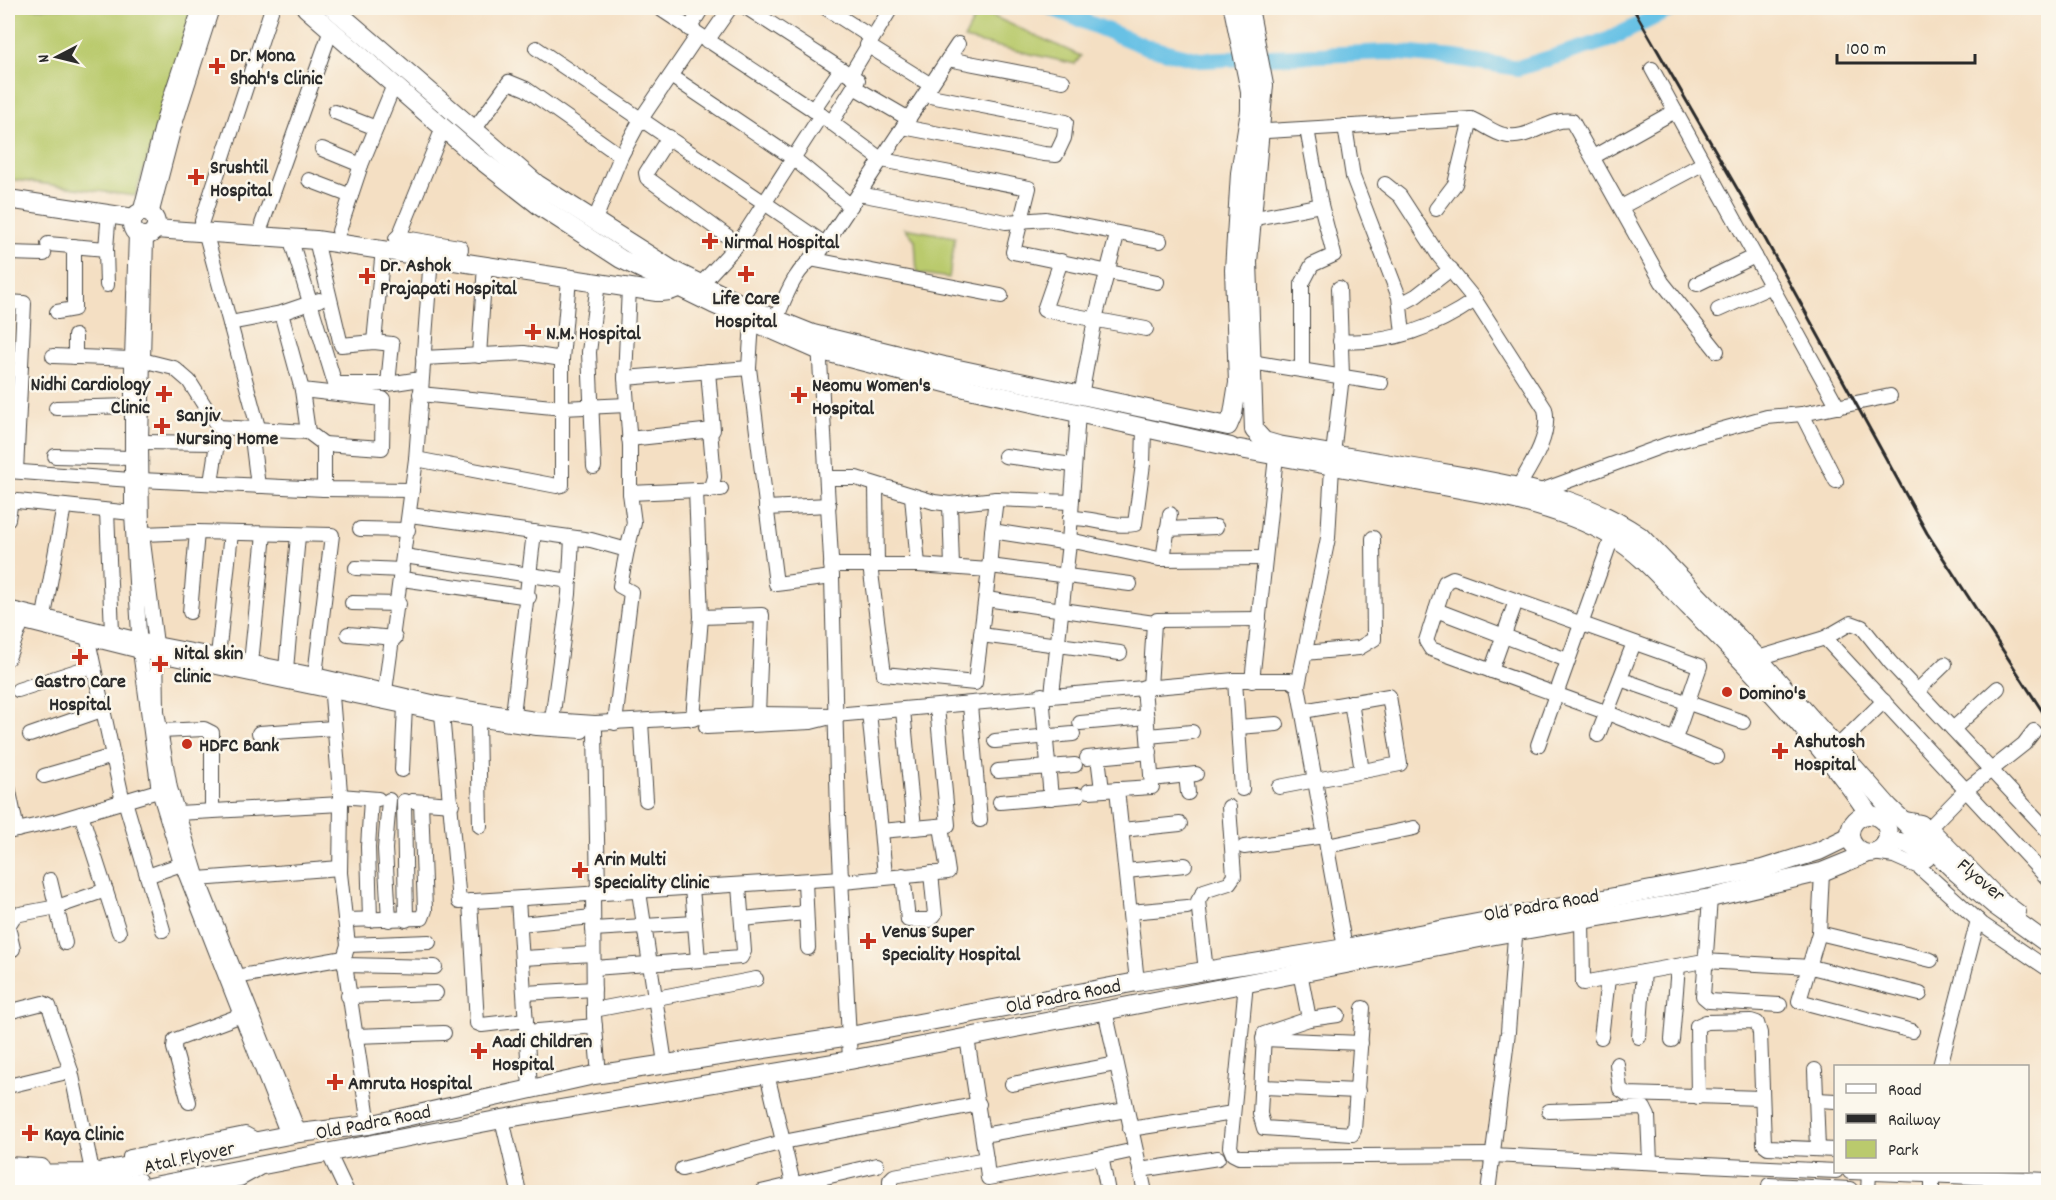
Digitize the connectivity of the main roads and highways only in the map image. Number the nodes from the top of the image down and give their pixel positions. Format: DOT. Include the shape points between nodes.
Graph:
graph roads {
  1 [pos="306,8"];
  2 [pos="333,8"];
  3 [pos="1233,8"];
  4 [pos="1249,8"];
  5 [pos="1257,88"];
  6 [pos="1254,132"];
  7 [pos="8,200"];
  8 [pos="8,212"];
  9 [pos="144,223"];
  10 [pos="204,226"];
  11 [pos="391,244"];
  12 [pos="681,280"];
  13 [pos="773,325"];
  14 [pos="1080,405"];
  15 [pos="1228,426"];
  16 [pos="1254,430"];
  17 [pos="1236,448"];
  18 [pos="1277,451"];
  19 [pos="1615,529"];
  20 [pos="1873,788"];
  21 [pos="1871,814"];
  22 [pos="1850,836"];
  23 [pos="1875,849"];
  24 [pos="1925,849"];
  25 [pos="1516,924"];
  26 [pos="2049,944"];
  27 [pos="2049,957"];
  28 [pos="258,1141"];
  29 [pos="265,1164"];
  30 [pos="8,1174"];
  31 [pos="123,1192"];
  1 -- 12 [label="main road" via="443,129 541,207 621,259"];
  2 -- 12 [label="main road" via="537,184"];
  3 -- 5 [label="main road"];
  4 -- 5 [label="main road"];
  5 -- 6 [label="main road"];
  6 -- 15 [label="main road" via="1240,173 1234,270 1238,383"];
  6 -- 16 [label="main road" via="1248,262"];
  7 -- 9 [label="main road"];
  8 -- 9 [label="main road"];
  9 -- 10 [label="main road"];
  10 -- 11 [label="main road" via="316,240"];
  10 -- 11 [label="main road" via="262,224 339,231"];
  11 -- 12 [label="main road" via="633,278"];
  11 -- 12 [label="main road" via="431,257 657,292"];
  12 -- 13 [label="main road"];
  12 -- 13 [label="main road" via="752,322"];
  13 -- 14 [label="main road" via="819,343"];
  14 -- 15 [label="main road"];
  14 -- 17 [label="main road" via="1144,429"];
  15 -- 16 [label="main road" via="1241,420"];
  15 -- 17 [label="main road" via="1226,439"];
  16 -- 17 [label="main road" via="1252,443"];
  16 -- 18 [label="main road"];
  17 -- 18 [label="main road"];
  18 -- 19 [label="main road" via="1523,495"];
  19 -- 20 [label="main road, Flyover" via="1648,544 1758,658"];
  19 -- 21 [label="main road" via="1749,667"];
  20 -- 21 [label="main road" via="1875,805"];
  20 -- 24 [label="main road, Flyover"];
  21 -- 22 [label="main road" via="1853,823"];
  21 -- 23 [label="main road" via="1885,823"];
  22 -- 23 [label="main road" via="1855,847"];
  22 -- 25 [label="main road, Old Padra Road" via="1819,851 1762,869"];
  23 -- 24 [label="main road, Flyover" via="1903,841"];
  23 -- 25 [label="main road, Old Padra Road" via="1822,872 1710,898 1582,919"];
  24 -- 26 [label="main road, Flyover"];
  24 -- 27 [label="main road, Flyover" via="1950,883"];
  25 -- 28 [label="main road, Old Padra Road" via="1345,948 850,1036 665,1063 530,1088 369,1125"];
  25 -- 29 [label="main road, Old Padra Road" via="1300,972 967,1038"];
  28 -- 30 [label="main road, Atal Flyover" via="93,1173"];
  29 -- 31 [label="main road, Atal Flyover"];
}
